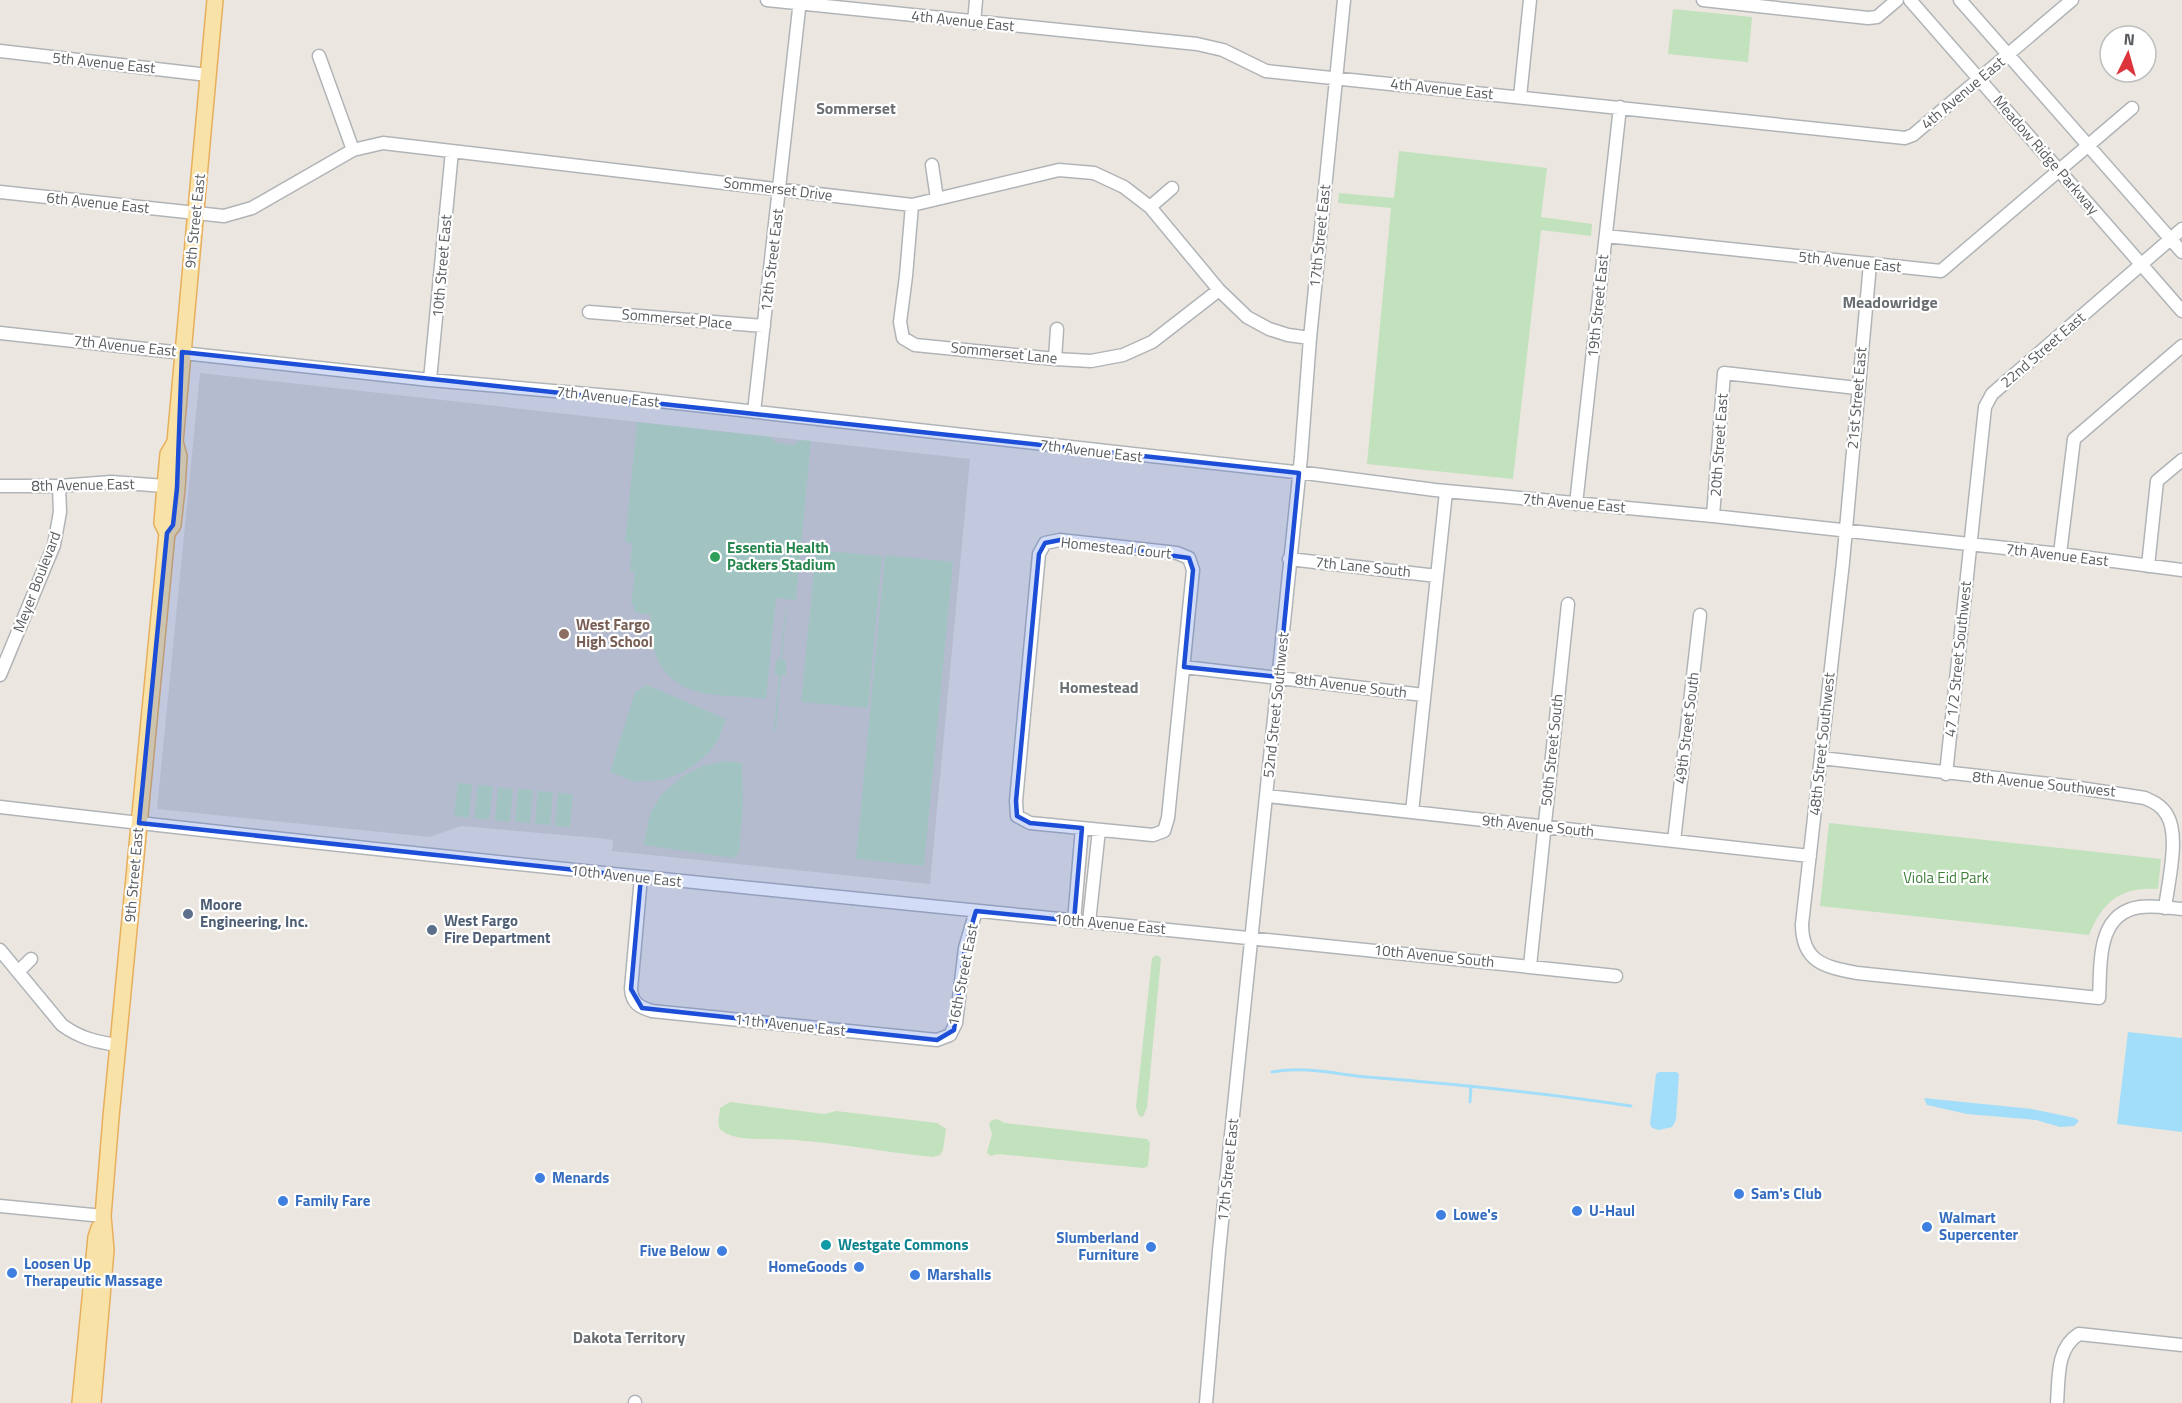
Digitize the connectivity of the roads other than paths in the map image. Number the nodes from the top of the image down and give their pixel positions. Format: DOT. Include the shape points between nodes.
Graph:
graph roads {
  1 [pos="215,0"];
  2 [pos="767,0"];
  3 [pos="976,0"];
  4 [pos="1344,0"];
  5 [pos="1530,0"];
  6 [pos="1703,0"];
  7 [pos="1897,0"];
  8 [pos="1910,0"];
  9 [pos="1960,0"];
  10 [pos="2072,0"];
  11 [pos="1730,1"];
  12 [pos="800,2"];
  13 [pos="974,23"];
  14 [pos="0,51"];
  15 [pos="2008,55"];
  16 [pos="319,56"];
  17 [pos="208,75"];
  18 [pos="1336,78"];
  19 [pos="1980,79"];
  20 [pos="1520,97"];
  21 [pos="1620,107"];
  22 [pos="2132,108"];
  23 [pos="2088,146"];
  24 [pos="353,150"];
  25 [pos="452,152"];
  26 [pos="932,165"];
  27 [pos="2059,171"];
  28 [pos="1172,188"];
  29 [pos="780,189"];
  30 [pos="0,192"];
  31 [pos="937,199"];
  32 [pos="912,205"];
  33 [pos="1149,207"];
  34 [pos="196,213"];
  35 [pos="2182,229"];
  36 [pos="1606,236"];
  37 [pos="2170,240"];
  38 [pos="2182,252"];
  39 [pos="1870,264"];
  40 [pos="2142,265"];
  41 [pos="1219,290"];
  42 [pos="2182,311"];
  43 [pos="589,312"];
  44 [pos="764,326"];
  45 [pos="1057,329"];
  46 [pos="0,333"];
  47 [pos="1310,338"];
  48 [pos="2182,346"];
  49 [pos="182,352"];
  50 [pos="1055,359"];
  51 [pos="430,380"];
  52 [pos="1857,388"];
  53 [pos="754,412"];
  54 [pos="175,442"];
  55 [pos="2182,460"];
  56 [pos="1299,473"];
  57 [pos="0,486"];
  58 [pos="59,486"];
  59 [pos="165,486"];
  60 [pos="1446,492"];
  61 [pos="1576,504"];
  62 [pos="1713,516"];
  63 [pos="1845,531"];
  64 [pos="167,533"];
  65 [pos="1970,545"];
  66 [pos="2060,554"];
  67 [pos="1289,559"];
  68 [pos="2148,566"];
  69 [pos="2182,570"];
  70 [pos="1437,576"];
  71 [pos="1568,604"];
  72 [pos="1700,615"];
  73 [pos="1184,667"];
  74 [pos="0,675"];
  75 [pos="1279,677"];
  76 [pos="1424,695"];
  77 [pos="1821,758"];
  78 [pos="1946,774"];
  79 [pos="1267,796"];
  80 [pos="0,807"];
  81 [pos="1412,812"];
  82 [pos="139,823"];
  83 [pos="1544,827"];
  84 [pos="1082,828"];
  85 [pos="1099,830"];
  86 [pos="1674,841"];
  87 [pos="1810,856"];
  88 [pos="641,877"];
  89 [pos="2165,908"];
  90 [pos="2182,909"];
  91 [pos="976,911"];
  92 [pos="1074,921"];
  93 [pos="1089,922"];
  94 [pos="1253,937"];
  95 [pos="0,950"];
  96 [pos="31,959"];
  97 [pos="1530,966"];
  98 [pos="18,972"];
  99 [pos="1616,976"];
  100 [pos="946,1038"];
  101 [pos="118,1045"];
  102 [pos="0,1206"];
  103 [pos="103,1216"];
  104 [pos="2182,1345"];
  105 [pos="80,1403"];
  106 [pos="93,1403"];
  107 [pos="1206,1403"];
  108 [pos="2057,1403"];
  1 -- 17 [label="main road, 9th Street East"];
  2 -- 12 [label="street, 4th Avenue East"];
  3 -- 13 [label="street"];
  4 -- 18 [label="street, 17th Street East"];
  5 -- 20 [label="street"];
  6 -- 11 [label="street"];
  7 -- 11 [label="street" via="1877,17 1868,18"];
  8 -- 19 [label="street, Meadow Ridge Parkway"];
  9 -- 15 [label="street"];
  10 -- 15 [label="street, 4th Avenue East"];
  12 -- 13 [label="street, 4th Avenue East"];
  12 -- 29 [label="street, 12th Street East"];
  13 -- 18 [label="street, 4th Avenue East" via="1197,44 1223,50 1266,71"];
  14 -- 17 [label="street, 5th Avenue East"];
  15 -- 19 [label="street, 4th Avenue East"];
  15 -- 23 [label="street"];
  16 -- 24 [label="street"];
  17 -- 34 [label="main road, 9th Street East"];
  18 -- 20 [label="street, 4th Avenue East"];
  18 -- 47 [label="street, 17th Street East"];
  19 -- 21 [label="street, 4th Avenue East" via="1905,138"];
  19 -- 27 [label="street, Meadow Ridge Parkway"];
  20 -- 21 [label="street, 4th Avenue East"];
  21 -- 36 [label="street, 19th Street East"];
  22 -- 23 [label="street, 5th Avenue East"];
  23 -- 27 [label="street, 5th Avenue East"];
  23 -- 37 [label="street"];
  24 -- 25 [label="street, Sommerset Drive" via="383,143"];
  24 -- 34 [label="street, Sommerset Drive" via="252,208 224,216"];
  25 -- 29 [label="street, Sommerset Drive"];
  25 -- 51 [label="street, 10th Street East"];
  26 -- 31 [label="street"];
  27 -- 39 [label="street, 5th Avenue East" via="1941,272"];
  27 -- 40 [label="street, Meadow Ridge Parkway"];
  28 -- 33 [label="street"];
  29 -- 32 [label="street, Sommerset Drive"];
  29 -- 44 [label="street, 12th Street East"];
  30 -- 34 [label="street, 6th Avenue East"];
  31 -- 32 [label="street, Sommerset Drive"];
  31 -- 33 [label="street, Sommerset Drive" via="1059,170 1094,173 1124,187"];
  32 -- 50 [label="street, Sommerset Lane" via="900,322 903,338 915,345"];
  33 -- 41 [label="street, Sommerset Drive"];
  34 -- 49 [label="main road, 9th Street East"];
  35 -- 37 [label="street, 22nd Street East"];
  36 -- 39 [label="street, 5th Avenue East"];
  36 -- 61 [label="street, 19th Street East"];
  37 -- 38 [label="street"];
  37 -- 40 [label="street, 22nd Street East"];
  39 -- 52 [label="street, 21st Street East"];
  40 -- 42 [label="street, Meadow Ridge Parkway"];
  40 -- 65 [label="street, 22nd Street East" via="1992,394 1985,407"];
  41 -- 47 [label="street, Sommerset Drive" via="1247,317 1269,329"];
  41 -- 50 [label="street, Sommerset Lane" via="1152,342 1123,355 1091,361"];
  43 -- 44 [label="street, Sommerset Place"];
  44 -- 53 [label="street, 12th Street East"];
  45 -- 50 [label="street"];
  46 -- 49 [label="street, 7th Avenue East"];
  47 -- 56 [label="street, 17th Street East"];
  48 -- 66 [label="street" via="2074,439"];
  49 -- 51 [label="street, 7th Avenue East"];
  49 -- 54 [label="main road, 9th Street East"];
  51 -- 53 [label="street, 7th Avenue East"];
  52 -- 62 [label="street, 20th Street East" via="1724,373"];
  52 -- 63 [label="street, 21st Street East"];
  53 -- 56 [label="street, 7th Avenue East"];
  54 -- 59 [label="main road, 9th Street East" via="168,454"];
  54 -- 64 [label="main road, 9th Street East" via="179,456 177,488 173,525"];
  55 -- 68 [label="street" via="2157,481"];
  56 -- 60 [label="street, 7th Avenue East"];
  56 -- 67 [label="street, 52nd Street Southwest"];
  57 -- 58 [label="street, 8th Avenue East"];
  58 -- 59 [label="street, 8th Avenue East" via="111,482"];
  58 -- 74 [label="street, Meyer Boulevard" via="60,512 54,545"];
  59 -- 64 [label="main road, 9th Street East" via="162,523"];
  60 -- 61 [label="street, 7th Avenue East"];
  60 -- 70 [label="street"];
  61 -- 62 [label="street, 7th Avenue East"];
  62 -- 63 [label="street, 7th Avenue East"];
  63 -- 65 [label="street, 7th Avenue East"];
  63 -- 77 [label="street, 48th Street Southwest"];
  64 -- 82 [label="main road, 9th Street East"];
  65 -- 66 [label="street, 7th Avenue East"];
  65 -- 78 [label="street, 47 1/2 Street Southwest"];
  66 -- 68 [label="street, 7th Avenue East"];
  67 -- 70 [label="street, 7th Lane South"];
  67 -- 75 [label="street, 52nd Street Southwest"];
  68 -- 69 [label="street, 7th Avenue East"];
  70 -- 76 [label="street"];
  71 -- 83 [label="street, 50th Street South"];
  72 -- 86 [label="street, 49th Street South"];
  73 -- 75 [label="street"];
  73 -- 84 [label="street, Homestead Court" via="1193,570 1189,558 1177,553 1060,540 1045,543 1039,554 1017,816 1030,823"];
  73 -- 85 [label="street, Homestead Court" via="1164,831 1153,835"];
  75 -- 76 [label="street, 8th Avenue South"];
  75 -- 79 [label="street, 52nd Street Southwest"];
  76 -- 81 [label="street"];
  77 -- 78 [label="street, 8th Avenue Southwest"];
  77 -- 87 [label="street, 48th Street Southwest"];
  78 -- 89 [label="street, 8th Avenue Southwest" via="2126,794 2156,802 2169,817 2173,844"];
  79 -- 81 [label="street, 9th Avenue South"];
  79 -- 94 [label="street, 52nd Street Southwest"];
  80 -- 82 [label="street, 10th Avenue East"];
  81 -- 83 [label="street, 9th Avenue South"];
  82 -- 88 [label="street, 10th Avenue East"];
  82 -- 101 [label="main road, 9th Street East"];
  83 -- 86 [label="street, 9th Avenue South"];
  83 -- 97 [label="street, 50th Street South"];
  84 -- 85 [label="street, Homestead Court"];
  84 -- 92 [label="street"];
  85 -- 93 [label="street"];
  86 -- 87 [label="street, 9th Avenue South"];
  87 -- 89 [label="street, 48th Street Southwest" via="1802,934 1810,954 1831,968 1857,973 2099,998 2107,928 2128,909"];
  88 -- 91 [label="street, 10th Avenue East"];
  88 -- 100 [label="street, 11th Avenue East" via="631,989 635,1003 652,1011"];
  89 -- 90 [label="street"];
  91 -- 92 [label="street, 10th Avenue East"];
  91 -- 100 [label="street, 16th Street East" via="965,948 956,1023"];
  92 -- 93 [label="street, 10th Avenue East"];
  93 -- 94 [label="street, 10th Avenue East"];
  94 -- 97 [label="street, 10th Avenue South"];
  94 -- 107 [label="street, 17th Street East"];
  95 -- 98 [label="street"];
  96 -- 98 [label="street"];
  97 -- 99 [label="street, 10th Avenue South"];
  98 -- 101 [label="street" via="74,1034"];
  101 -- 103 [label="main road, 9th Street East"];
  102 -- 103 [label="street"];
  103 -- 105 [label="main road, 9th Street East" via="96,1237"];
  103 -- 106 [label="main road, 9th Street East" via="106,1250"];
  104 -- 108 [label="street" via="2079,1334 2064,1348"];
}
